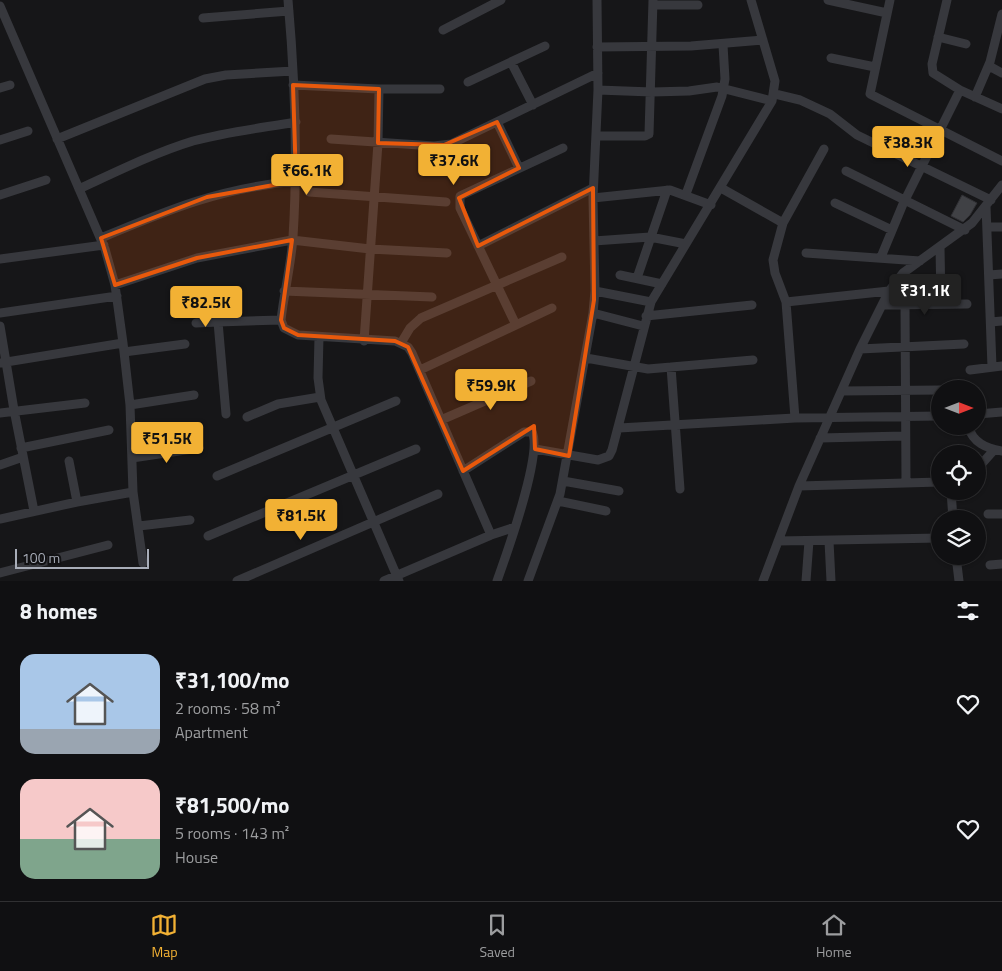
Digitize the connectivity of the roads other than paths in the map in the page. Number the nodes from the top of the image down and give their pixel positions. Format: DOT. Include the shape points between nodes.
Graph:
graph roads {
  1 [pos="288,0"];
  2 [pos="501,0"];
  3 [pos="597,0"];
  4 [pos="751,0"];
  5 [pos="828,0"];
  6 [pos="890,0"];
  7 [pos="947,0"];
  8 [pos="653,2"];
  9 [pos="698,4"];
  10 [pos="0,6"];
  11 [pos="289,11"];
  12 [pos="887,13"];
  13 [pos="1002,14"];
  14 [pos="203,18"];
  15 [pos="444,30"];
  16 [pos="938,37"];
  17 [pos="763,40"];
  18 [pos="723,44"];
  19 [pos="966,44"];
  20 [pos="545,46"];
  21 [pos="597,47"];
  22 [pos="652,47"];
  23 [pos="831,58"];
  24 [pos="512,62"];
  25 [pos="989,66"];
  26 [pos="875,67"];
  27 [pos="293,71"];
  28 [pos="598,73"];
  29 [pos="1002,73"];
  30 [pos="468,82"];
  31 [pos="10,85"];
  32 [pos="293,85"];
  33 [pos="0,88"];
  34 [pos="724,88"];
  35 [pos="379,89"];
  36 [pos="440,89"];
  37 [pos="598,90"];
  38 [pos="960,90"];
  39 [pos="652,92"];
  40 [pos="774,97"];
  41 [pos="975,97"];
  42 [pos="533,105"];
  43 [pos="1002,109"];
  44 [pos="296,122"];
  45 [pos="498,122"];
  46 [pos="941,130"];
  47 [pos="28,131"];
  48 [pos="596,136"];
  49 [pos="56,139"];
  50 [pos="330,139"];
  51 [pos="0,140"];
  52 [pos="378,143"];
  53 [pos="563,148"];
  54 [pos="824,149"];
  55 [pos="1002,161"];
  56 [pos="922,166"];
  57 [pos="519,168"];
  58 [pos="846,171"];
  59 [pos="46,180"];
  60 [pos="296,181"];
  61 [pos="1002,185"];
  62 [pos="79,188"];
  63 [pos="593,188"];
  64 [pos="721,188"];
  65 [pos="667,190"];
  66 [pos="309,192"];
  67 [pos="686,194"];
  68 [pos="0,195"];
  69 [pos="374,196"];
  70 [pos="593,198"];
  71 [pos="994,198"];
  72 [pos="905,199"];
  73 [pos="446,202"];
  74 [pos="834,203"];
  75 [pos="710,205"];
  76 [pos="783,222"];
  77 [pos="1002,227"];
  78 [pos="987,228"];
  79 [pos="892,230"];
  80 [pos="964,230"];
  81 [pos="650,237"];
  82 [pos="292,240"];
  83 [pos="594,241"];
  84 [pos="103,242"];
  85 [pos="686,244"];
  86 [pos="478,246"];
  87 [pos="940,247"];
  88 [pos="370,248"];
  89 [pos="448,253"];
  90 [pos="806,253"];
  91 [pos="562,256"];
  92 [pos="881,257"];
  93 [pos="0,259"];
  94 [pos="920,261"];
  95 [pos="903,273"];
  96 [pos="620,274"];
  97 [pos="989,274"];
  98 [pos="1002,274"];
  99 [pos="638,278"];
  100 [pos="662,284"];
  101 [pos="115,285"];
  102 [pos="497,285"];
  103 [pos="284,291"];
  104 [pos="595,291"];
  105 [pos="888,291"];
  106 [pos="367,295"];
  107 [pos="117,296"];
  108 [pos="432,297"];
  109 [pos="651,302"];
  110 [pos="786,302"];
  111 [pos="905,304"];
  112 [pos="942,304"];
  113 [pos="967,304"];
  114 [pos="752,305"];
  115 [pos="882,305"];
  116 [pos="552,308"];
  117 [pos="0,313"];
  118 [pos="593,313"];
  119 [pos="646,316"];
  120 [pos="281,320"];
  121 [pos="1002,321"];
  122 [pos="218,322"];
  123 [pos="991,322"];
  124 [pos="196,323"];
  125 [pos="516,325"];
  126 [pos="0,326"];
  127 [pos="643,326"];
  128 [pos="319,337"];
  129 [pos="364,341"];
  130 [pos="401,342"];
  131 [pos="185,344"];
  132 [pos="964,344"];
  133 [pos="904,347"];
  134 [pos="123,348"];
  135 [pos="860,349"];
  136 [pos="586,358"];
  137 [pos="753,360"];
  138 [pos="3,362"];
  139 [pos="1002,366"];
  140 [pos="671,367"];
  141 [pos="992,367"];
  142 [pos="633,368"];
  143 [pos="420,370"];
  144 [pos="970,370"];
  145 [pos="531,381"];
  146 [pos="931,390"];
  147 [pos="842,391"];
  148 [pos="905,391"];
  149 [pos="194,395"];
  150 [pos="320,397"];
  151 [pos="396,401"];
  152 [pos="85,403"];
  153 [pos="130,405"];
  154 [pos="14,410"];
  155 [pos="1002,412"];
  156 [pos="0,413"];
  157 [pos="986,413"];
  158 [pos="226,414"];
  159 [pos="931,416"];
  160 [pos="247,417"];
  161 [pos="905,417"];
  162 [pos="795,418"];
  163 [pos="830,418"];
  164 [pos="441,420"];
  165 [pos="676,425"];
  166 [pos="332,428"];
  167 [pos="619,428"];
  168 [pos="109,430"];
  169 [pos="972,435"];
  170 [pos="904,436"];
  171 [pos="820,438"];
  172 [pos="21,448"];
  173 [pos="199,448"];
  174 [pos="416,449"];
  175 [pos="535,449"];
  176 [pos="998,450"];
  177 [pos="569,456"];
  178 [pos="23,458"];
  179 [pos="132,458"];
  180 [pos="69,461"];
  181 [pos="986,461"];
  182 [pos="0,464"];
  183 [pos="463,471"];
  184 [pos="352,475"];
  185 [pos="216,476"];
  186 [pos="563,481"];
  187 [pos="931,482"];
  188 [pos="906,483"];
  189 [pos="799,486"];
  190 [pos="680,489"];
  191 [pos="619,491"];
  192 [pos="134,492"];
  193 [pos="438,494"];
  194 [pos="558,500"];
  195 [pos="77,502"];
  196 [pos="34,511"];
  197 [pos="606,511"];
  198 [pos="988,514"];
  199 [pos="1002,514"];
  200 [pos="0,519"];
  201 [pos="190,520"];
  202 [pos="373,523"];
  203 [pos="139,526"];
  204 [pos="515,527"];
  205 [pos="491,535"];
  206 [pos="208,536"];
  207 [pos="931,538"];
  208 [pos="778,541"];
  209 [pos="808,541"];
  210 [pos="829,541"];
  211 [pos="108,545"];
  212 [pos="143,563"];
  213 [pos="990,564"];
  214 [pos="1002,564"];
  215 [pos="957,565"];
  216 [pos="0,573"];
  217 [pos="398,578"];
  218 [pos="237,581"];
  219 [pos="384,581"];
  220 [pos="497,581"];
  221 [pos="528,581"];
  222 [pos="763,581"];
  223 [pos="806,581"];
  224 [pos="831,581"];
  225 [pos="959,581"];
  1 -- 11 [label="street"];
  2 -- 15 [label="street"];
  3 -- 21 [label="street"];
  4 -- 17 [label="street"];
  5 -- 12 [label="street"];
  6 -- 12 [label="street"];
  7 -- 16 [label="street"];
  8 -- 9 [label="street"];
  8 -- 22 [label="street"];
  10 -- 49 [label="street"];
  11 -- 14 [label="street"];
  11 -- 27 [label="street"];
  12 -- 26 [label="street"];
  13 -- 25 [label="street"];
  16 -- 19 [label="street"];
  16 -- 38 [label="street" via="931,69"];
  17 -- 18 [label="street"];
  17 -- 40 [label="street" via="775,82"];
  18 -- 22 [label="street"];
  18 -- 34 [label="street"];
  20 -- 24 [label="street"];
  21 -- 22 [label="street"];
  21 -- 28 [label="street"];
  22 -- 39 [label="street"];
  23 -- 26 [label="street"];
  24 -- 30 [label="street"];
  24 -- 42 [label="street"];
  25 -- 29 [label="street"];
  25 -- 41 [label="street"];
  26 -- 46 [label="street" via="870,94"];
  27 -- 32 [label="street"];
  27 -- 49 [label="street" via="204,79"];
  28 -- 37 [label="street"];
  28 -- 42 [label="street"];
  31 -- 33 [label="street"];
  32 -- 35 [label="street"];
  32 -- 44 [label="street"];
  34 -- 39 [label="street"];
  34 -- 40 [label="street"];
  34 -- 67 [label="street"];
  35 -- 36 [label="street"];
  35 -- 52 [label="street"];
  37 -- 39 [label="street"];
  37 -- 48 [label="street"];
  38 -- 41 [label="street"];
  38 -- 46 [label="street"];
  39 -- 48 [label="street" via="649,134"];
  40 -- 56 [label="street" via="800,100 830,114 857,135"];
  40 -- 64 [label="street"];
  41 -- 43 [label="street"];
  42 -- 45 [label="street"];
  44 -- 60 [label="street"];
  44 -- 62 [label="street" via="219,134 169,149"];
  45 -- 52 [label="street" via="444,145"];
  45 -- 57 [label="street"];
  46 -- 55 [label="street"];
  46 -- 56 [label="street"];
  47 -- 51 [label="street"];
  48 -- 63 [label="street"];
  49 -- 62 [label="street"];
  50 -- 52 [label="street"];
  52 -- 69 [label="street"];
  53 -- 57 [label="street"];
  54 -- 76 [label="street"];
  56 -- 71 [label="street"];
  56 -- 72 [label="street"];
  57 -- 86 [label="street" via="460,196 460,208"];
  58 -- 72 [label="street"];
  59 -- 68 [label="street"];
  60 -- 82 [label="street"];
  60 -- 84 [label="street" via="207,196"];
  61 -- 71 [label="street"];
  62 -- 84 [label="street"];
  63 -- 70 [label="street"];
  63 -- 86 [label="street"];
  64 -- 75 [label="street"];
  64 -- 76 [label="street"];
  65 -- 67 [label="street"];
  65 -- 70 [label="street"];
  65 -- 81 [label="street"];
  66 -- 69 [label="street"];
  67 -- 75 [label="street"];
  69 -- 73 [label="street"];
  69 -- 88 [label="street"];
  70 -- 83 [label="street"];
  71 -- 78 [label="street"];
  71 -- 80 [label="street"];
  72 -- 79 [label="street"];
  72 -- 80 [label="street"];
  74 -- 79 [label="street"];
  75 -- 85 [label="street"];
  76 -- 110 [label="street" via="773,260"];
  77 -- 78 [label="street"];
  78 -- 97 [label="street"];
  79 -- 92 [label="street"];
  80 -- 87 [label="street"];
  81 -- 83 [label="street"];
  81 -- 85 [label="street"];
  81 -- 99 [label="street"];
  82 -- 88 [label="street"];
  82 -- 101 [label="street" via="197,258"];
  82 -- 103 [label="street"];
  83 -- 104 [label="street"];
  84 -- 93 [label="street"];
  84 -- 101 [label="street"];
  85 -- 100 [label="street"];
  86 -- 102 [label="street"];
  87 -- 94 [label="street"];
  87 -- 112 [label="street"];
  88 -- 89 [label="street"];
  88 -- 106 [label="street"];
  90 -- 92 [label="street"];
  91 -- 102 [label="street"];
  92 -- 94 [label="street"];
  94 -- 95 [label="street"];
  95 -- 105 [label="street"];
  95 -- 111 [label="street"];
  96 -- 99 [label="street"];
  97 -- 98 [label="street"];
  97 -- 123 [label="street"];
  99 -- 100 [label="street"];
  100 -- 109 [label="street"];
  101 -- 107 [label="street"];
  102 -- 125 [label="street"];
  102 -- 130 [label="street" via="421,318"];
  103 -- 106 [label="street"];
  103 -- 120 [label="street"];
  104 -- 109 [label="street"];
  104 -- 118 [label="street"];
  105 -- 110 [label="street"];
  105 -- 115 [label="street"];
  106 -- 108 [label="street"];
  106 -- 129 [label="street"];
  107 -- 117 [label="street"];
  107 -- 134 [label="street"];
  109 -- 119 [label="street"];
  110 -- 162 [label="street"];
  111 -- 112 [label="street"];
  111 -- 115 [label="street"];
  111 -- 133 [label="street"];
  112 -- 113 [label="street"];
  114 -- 119 [label="street"];
  115 -- 135 [label="street"];
  116 -- 125 [label="street"];
  118 -- 127 [label="street"];
  118 -- 136 [label="street"];
  119 -- 127 [label="street"];
  120 -- 122 [label="street"];
  120 -- 128 [label="street" via="290,333"];
  121 -- 123 [label="street"];
  122 -- 124 [label="street"];
  122 -- 158 [label="street"];
  123 -- 141 [label="street"];
  125 -- 143 [label="street"];
  126 -- 138 [label="street"];
  127 -- 142 [label="street"];
  128 -- 129 [label="street"];
  128 -- 150 [label="street"];
  129 -- 130 [label="street"];
  130 -- 143 [label="street" via="412,353"];
  131 -- 134 [label="street"];
  132 -- 133 [label="street"];
  133 -- 135 [label="street"];
  133 -- 148 [label="street"];
  134 -- 138 [label="street"];
  134 -- 153 [label="street"];
  135 -- 147 [label="street"];
  136 -- 142 [label="street"];
  136 -- 177 [label="street"];
  137 -- 140 [label="street"];
  138 -- 154 [label="street"];
  139 -- 141 [label="street"];
  140 -- 142 [label="street"];
  140 -- 165 [label="street"];
  141 -- 144 [label="street"];
  142 -- 167 [label="street"];
  143 -- 164 [label="street"];
  145 -- 164 [label="street"];
  146 -- 148 [label="street"];
  147 -- 148 [label="street"];
  147 -- 163 [label="street"];
  148 -- 161 [label="street"];
  149 -- 153 [label="street"];
  150 -- 160 [label="street" via="278,404"];
  150 -- 166 [label="street"];
  151 -- 166 [label="street"];
  152 -- 154 [label="street"];
  153 -- 179 [label="street"];
  154 -- 156 [label="street"];
  154 -- 172 [label="street"];
  155 -- 157 [label="street"];
  159 -- 161 [label="street"];
  161 -- 163 [label="street"];
  161 -- 170 [label="street"];
  162 -- 163 [label="street"];
  162 -- 165 [label="street"];
  163 -- 171 [label="street"];
  164 -- 183 [label="street"];
  165 -- 167 [label="street"];
  165 -- 190 [label="street"];
  166 -- 184 [label="street"];
  166 -- 185 [label="street"];
  167 -- 177 [label="street" via="612,450 604,460"];
  168 -- 172 [label="street"];
  169 -- 176 [label="street" via="982,446"];
  170 -- 171 [label="street"];
  170 -- 188 [label="street"];
  171 -- 189 [label="street"];
  172 -- 178 [label="street"];
  173 -- 179 [label="street"];
  174 -- 184 [label="street"];
  175 -- 177 [label="street"];
  175 -- 183 [label="street" via="534,435 528,431"];
  175 -- 204 [label="street"];
  176 -- 181 [label="street"];
  177 -- 186 [label="street"];
  178 -- 182 [label="street"];
  178 -- 196 [label="street"];
  179 -- 192 [label="street"];
  180 -- 195 [label="street"];
  183 -- 205 [label="street"];
  184 -- 202 [label="street"];
  184 -- 206 [label="street"];
  186 -- 191 [label="street"];
  186 -- 194 [label="street"];
  187 -- 188 [label="street"];
  188 -- 189 [label="street"];
  189 -- 208 [label="street"];
  192 -- 195 [label="street"];
  192 -- 203 [label="street"];
  193 -- 202 [label="street"];
  194 -- 197 [label="street"];
  194 -- 221 [label="street"];
  195 -- 196 [label="street"];
  196 -- 200 [label="street"];
  198 -- 199 [label="street"];
  201 -- 203 [label="street"];
  202 -- 217 [label="street"];
  202 -- 218 [label="street"];
  203 -- 212 [label="street"];
  204 -- 205 [label="street"];
  204 -- 220 [label="street"];
  205 -- 217 [label="street"];
  207 -- 210 [label="street"];
  208 -- 209 [label="street"];
  208 -- 222 [label="street"];
  209 -- 210 [label="street"];
  209 -- 223 [label="street"];
  210 -- 224 [label="street"];
  211 -- 216 [label="street"];
  213 -- 214 [label="street"];
  215 -- 225 [label="street"];
  217 -- 219 [label="street"];
}
